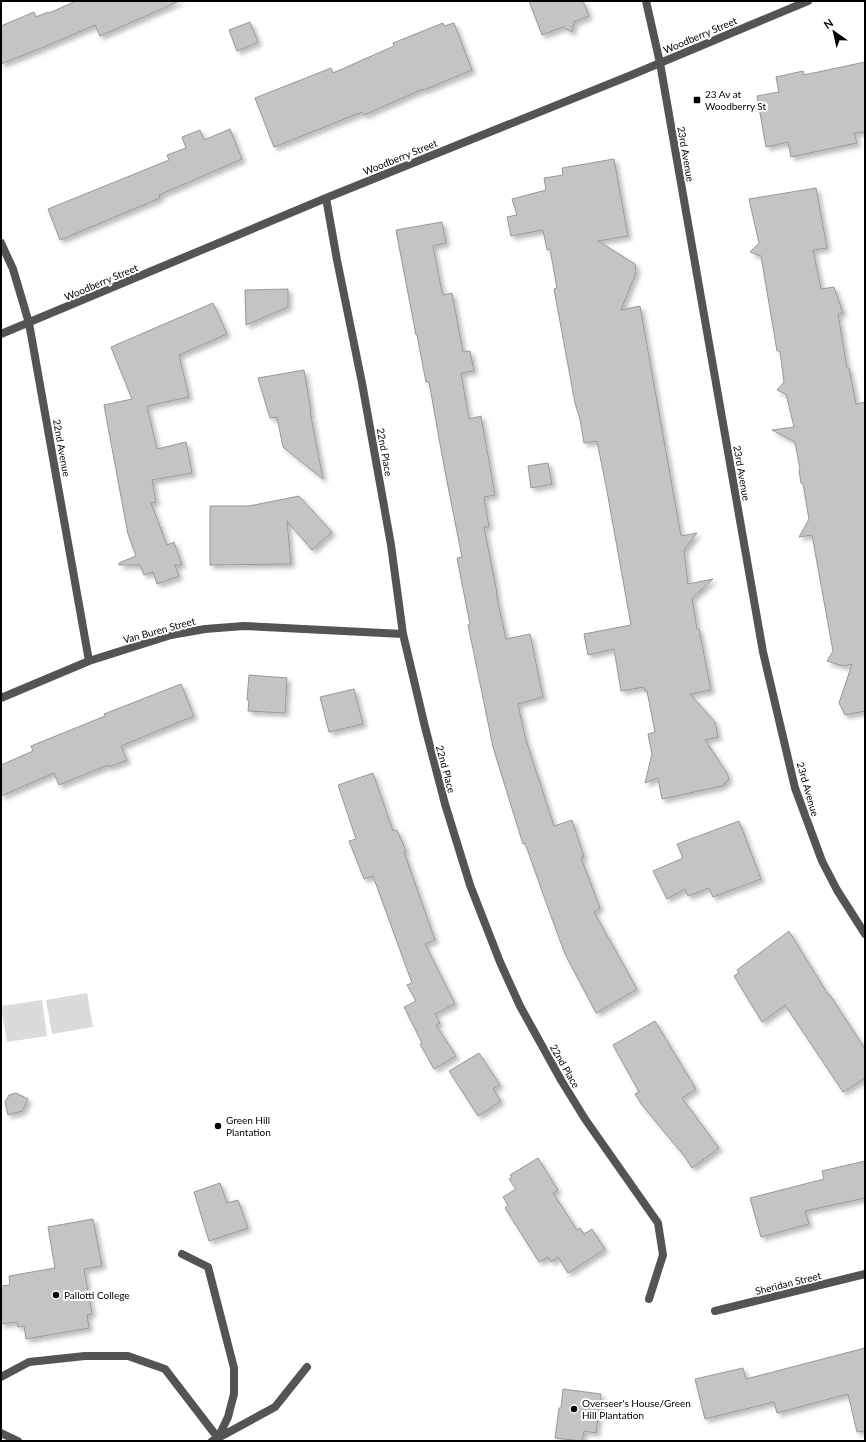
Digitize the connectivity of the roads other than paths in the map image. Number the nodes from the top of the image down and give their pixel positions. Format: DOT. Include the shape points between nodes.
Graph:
graph roads {
  1 [pos="646,1"];
  2 [pos="808,1"];
  3 [pos="660,63"];
  4 [pos="326,198"];
  5 [pos="1,243"];
  6 [pos="29,323"];
  7 [pos="1,334"];
  8 [pos="403,634"];
  9 [pos="89,661"];
  10 [pos="1,698"];
  11 [pos="865,934"];
  12 [pos="182,1254"];
  13 [pos="865,1274"];
  14 [pos="649,1299"];
  15 [pos="715,1311"];
  16 [pos="306,1367"];
  17 [pos="1,1377"];
  18 [pos="1,1433"];
  19 [pos="215,1439"];
  20 [pos="18,1441"];
  1 -- 3 [label="street, 23rd Avenue"];
  2 -- 3 [label="street, Woodberry Street"];
  3 -- 4 [label="street, Woodberry Street"];
  3 -- 11 [label="street, 23rd Avenue" via="763,652 795,788 822,862"];
  4 -- 6 [label="street, Woodberry Street"];
  4 -- 8 [label="street, 22nd Place" via="392,545"];
  5 -- 6 [label="street, 22nd Avenue" via="13,268"];
  6 -- 7 [label="street, Woodberry Street"];
  6 -- 9 [label="street, 22nd Avenue"];
  8 -- 9 [label="street, Van Buren Street" via="244,626 205,629 171,635"];
  8 -- 14 [label="street, 22nd Place" via="445,804 470,885 500,962 520,1006 565,1086 658,1223 663,1255"];
  9 -- 10 [label="street, Van Buren Street"];
  12 -- 19 [label="street" via="208,1267 234,1368 234,1394 228,1417"];
  13 -- 15 [label="street, Sheridan Street"];
  16 -- 19 [label="street" via="275,1407"];
  17 -- 19 [label="street" via="29,1362 85,1356 128,1356 165,1369"];
  18 -- 20 [label="street"];
}
